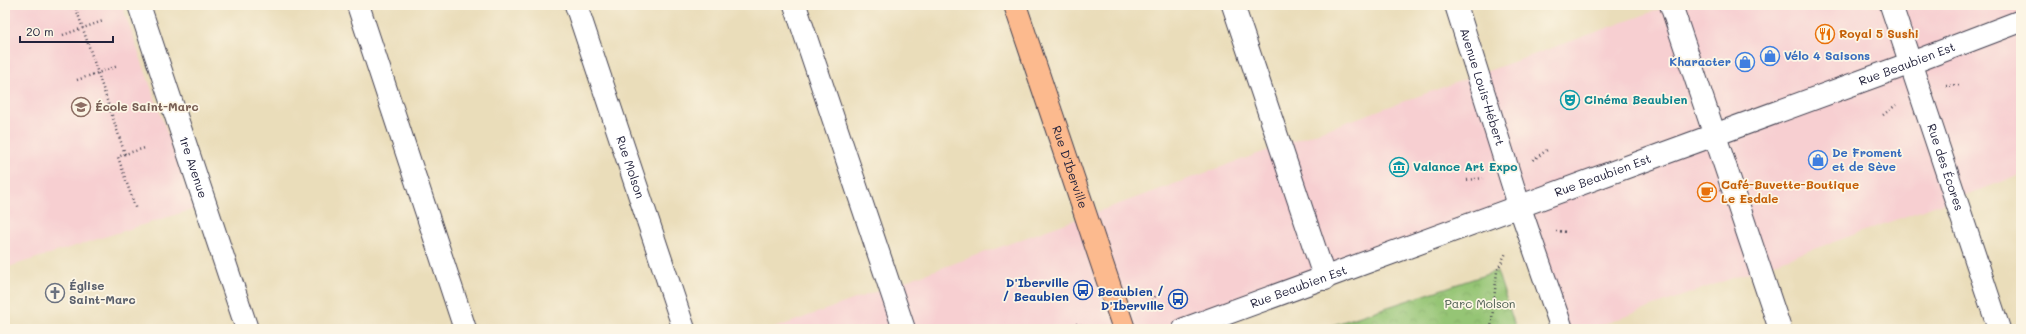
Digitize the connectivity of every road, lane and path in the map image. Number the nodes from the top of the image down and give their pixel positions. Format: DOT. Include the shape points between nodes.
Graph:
graph roads {
  1 [pos="75,5"];
  2 [pos="139,5"];
  3 [pos="358,5"];
  4 [pos="576,5"];
  5 [pos="795,5"];
  6 [pos="1015,5"];
  7 [pos="1233,5"];
  8 [pos="1456,5"];
  9 [pos="1671,5"];
  10 [pos="1891,5"];
  11 [pos="102,21"];
  12 [pos="2021,21"];
  13 [pos="83,28"];
  14 [pos="1860,33"];
  15 [pos="63,35"];
  16 [pos="1875,35"];
  17 [pos="1910,63"];
  18 [pos="118,66"];
  19 [pos="98,72"];
  20 [pos="77,80"];
  21 [pos="1960,85"];
  22 [pos="1944,86"];
  23 [pos="1898,104"];
  24 [pos="1883,115"];
  25 [pos="1715,135"];
  26 [pos="145,148"];
  27 [pos="1547,150"];
  28 [pos="125,154"];
  29 [pos="1531,162"];
  30 [pos="1486,178"];
  31 [pos="1467,180"];
  32 [pos="1519,205"];
  33 [pos="136,210"];
  34 [pos="1554,231"];
  35 [pos="1568,232"];
  36 [pos="1508,249"];
  37 [pos="1325,279"];
  38 [pos="1157,294"];
  39 [pos="1152,300"];
  40 [pos="1076,324"];
  41 [pos="1084,326"];
  42 [pos="247,329"];
  43 [pos="465,329"];
  44 [pos="684,329"];
  45 [pos="904,329"];
  46 [pos="1124,329"];
  47 [pos="1184,329"];
  48 [pos="1491,329"];
  49 [pos="1562,329"];
  50 [pos="1780,329"];
  51 [pos="1999,329"];
  1 -- 13 [label="path"];
  2 -- 42 [label="street, 1re Avenue"];
  3 -- 43 [label="street"];
  4 -- 44 [label="street, Rue Molson"];
  5 -- 45 [label="street"];
  6 -- 46 [label="main road, Rue D'Iberville"];
  7 -- 37 [label="street"];
  8 -- 32 [label="street, Avenue Louis-Hébert"];
  9 -- 25 [label="street"];
  10 -- 17 [label="street, Rue des Écores"];
  11 -- 13 [label="path"];
  12 -- 17 [label="street, Rue Beaubien Est"];
  13 -- 15 [label="path"];
  13 -- 19 [label="path"];
  14 -- 16 [label="path"];
  17 -- 25 [label="street, Rue Beaubien Est"];
  17 -- 51 [label="street, Rue des Écores"];
  18 -- 19 [label="path"];
  19 -- 20 [label="path"];
  19 -- 28 [label="path"];
  21 -- 22 [label="path"];
  23 -- 24 [label="path"];
  25 -- 32 [label="street, Rue Beaubien Est"];
  25 -- 50 [label="street"];
  26 -- 28 [label="path"];
  27 -- 29 [label="path"];
  28 -- 33 [label="path" via="118,157"];
  30 -- 31 [label="path"];
  32 -- 37 [label="street, Rue Beaubien Est"];
  32 -- 49 [label="street, Avenue Louis-Hébert"];
  34 -- 35 [label="path"];
  36 -- 48 [label="path" via="1497,271"];
  37 -- 47 [label="street, Rue Beaubien Est"];
  38 -- 39 [label="path"];
  40 -- 41 [label="path"];
}
